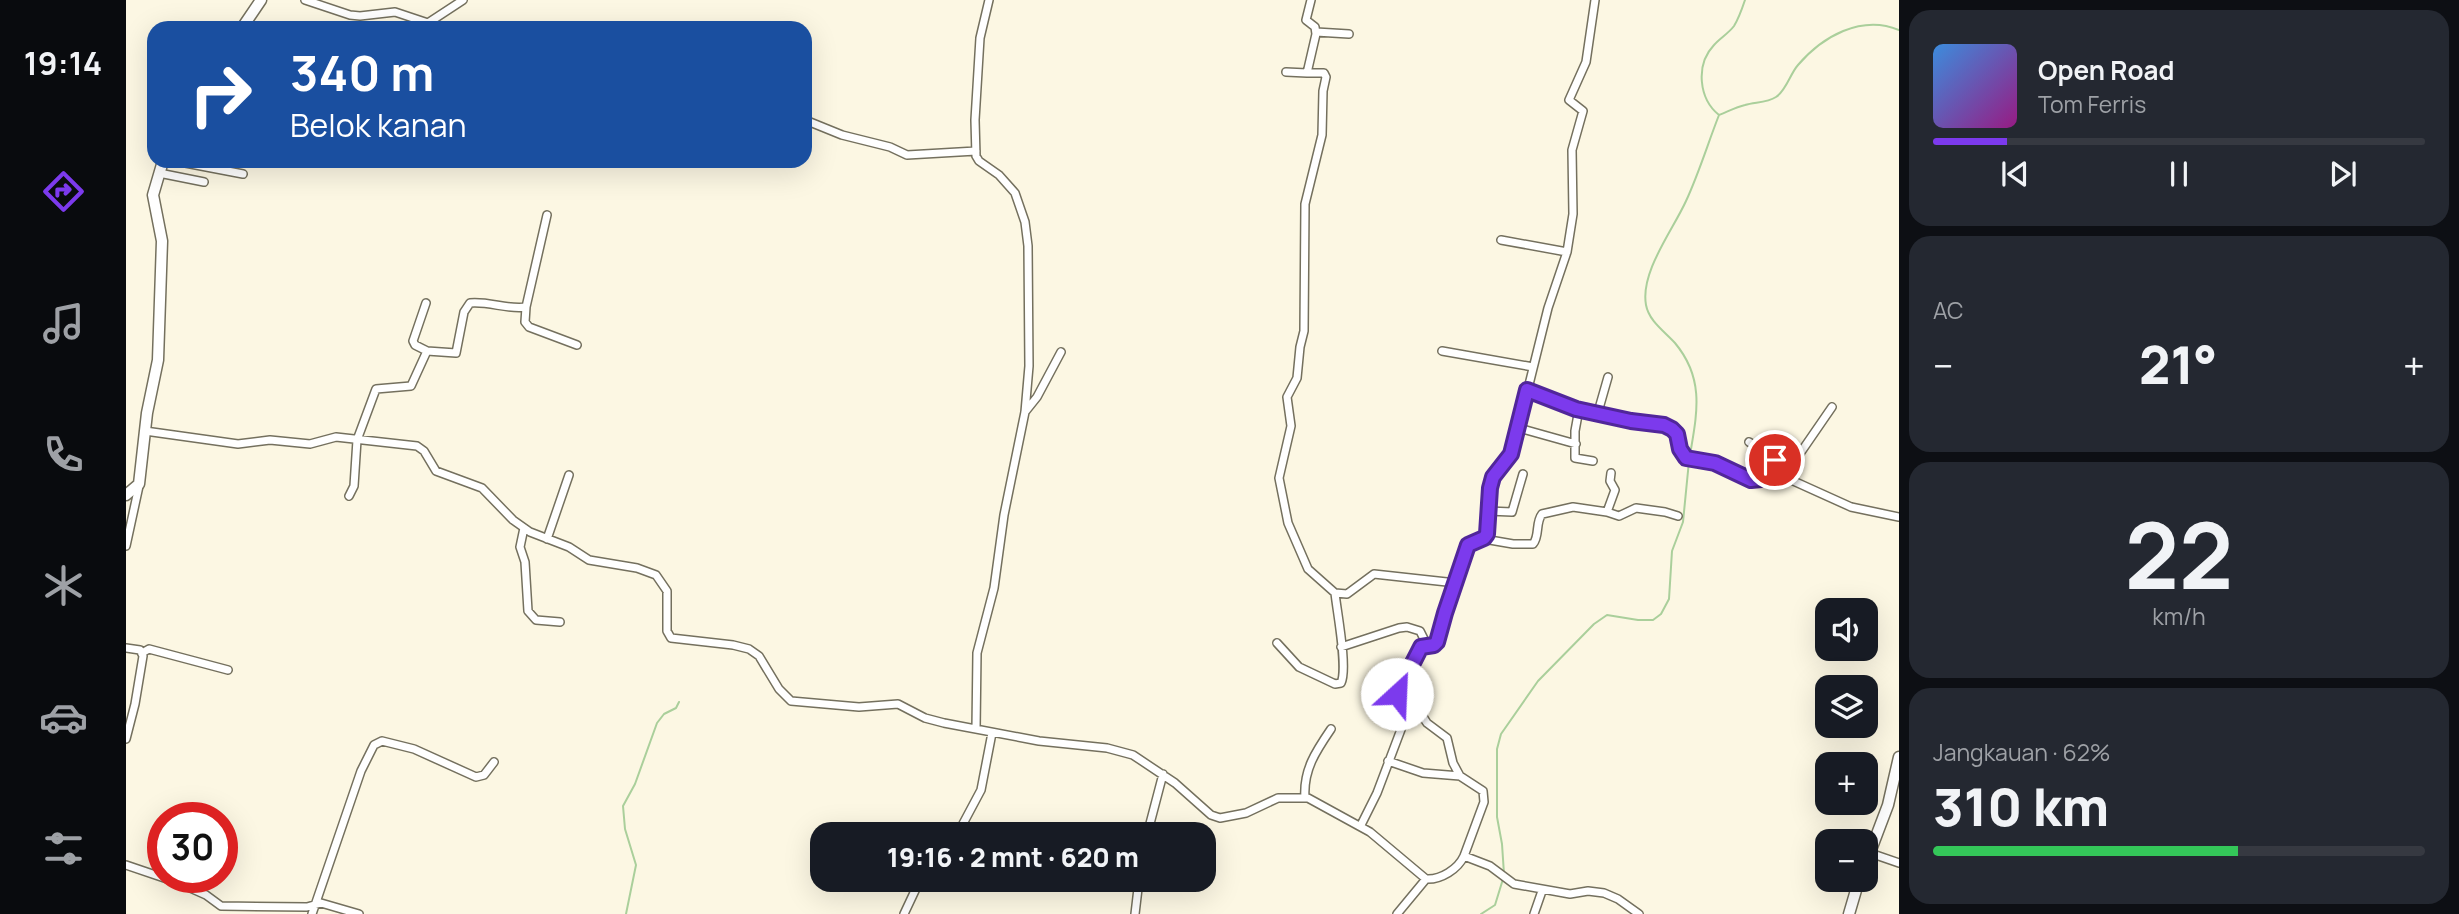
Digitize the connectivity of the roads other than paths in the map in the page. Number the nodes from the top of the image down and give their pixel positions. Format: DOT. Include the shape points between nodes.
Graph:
graph roads {
  1 [pos="261,0"];
  2 [pos="305,0"];
  3 [pos="463,0"];
  4 [pos="989,0"];
  5 [pos="1311,0"];
  6 [pos="1595,0"];
  7 [pos="247,21"];
  8 [pos="423,21"];
  9 [pos="434,21"];
  10 [pos="1316,32"];
  11 [pos="1349,34"];
  12 [pos="1286,72"];
  13 [pos="1307,73"];
  14 [pos="812,123"];
  15 [pos="976,151"];
  16 [pos="161,168"];
  17 [pos="212,168"];
  18 [pos="159,173"];
  19 [pos="243,174"];
  20 [pos="204,182"];
  21 [pos="547,215"];
  22 [pos="1501,240"];
  23 [pos="1567,252"];
  24 [pos="426,303"];
  25 [pos="526,307"];
  26 [pos="577,345"];
  27 [pos="427,351"];
  28 [pos="1442,351"];
  29 [pos="1061,352"];
  30 [pos="1533,366"];
  31 [pos="1608,377"];
  32 [pos="1527,390"];
  33 [pos="1832,407"];
  34 [pos="1579,410"];
  35 [pos="1025,412"];
  36 [pos="1598,412"];
  37 [pos="1518,426"];
  38 [pos="145,431"];
  39 [pos="357,440"];
  40 [pos="1749,442"];
  41 [pos="1576,444"];
  42 [pos="1775,460"];
  43 [pos="1593,461"];
  44 [pos="1790,468"];
  45 [pos="1612,473"];
  46 [pos="1523,474"];
  47 [pos="569,475"];
  48 [pos="139,484"];
  49 [pos="126,495"];
  50 [pos="349,496"];
  51 [pos="1488,511"];
  52 [pos="1607,512"];
  53 [pos="1678,516"];
  54 [pos="1899,517"];
  55 [pos="524,528"];
  56 [pos="1484,538"];
  57 [pos="547,539"];
  58 [pos="126,546"];
  59 [pos="1456,583"];
  60 [pos="1335,593"];
  61 [pos="560,622"];
  62 [pos="1278,643"];
  63 [pos="1427,645"];
  64 [pos="1341,647"];
  65 [pos="126,648"];
  66 [pos="142,653"];
  67 [pos="228,670"];
  68 [pos="1416,706"];
  69 [pos="976,729"];
  70 [pos="1331,729"];
  71 [pos="992,733"];
  72 [pos="126,739"];
  73 [pos="1899,757"];
  74 [pos="1388,761"];
  75 [pos="494,762"];
  76 [pos="1163,774"];
  77 [pos="1460,776"];
  78 [pos="1305,797"];
  79 [pos="964,822"];
  80 [pos="1150,822"];
  81 [pos="1361,825"];
  82 [pos="1878,832"];
  83 [pos="1464,856"];
  84 [pos="1878,860"];
  85 [pos="1899,863"];
  86 [pos="126,865"];
  87 [pos="1426,879"];
  88 [pos="1542,891"];
  89 [pos="914,892"];
  90 [pos="1138,892"];
  91 [pos="1855,892"];
  92 [pos="313,910"];
  93 [pos="359,914"];
  94 [pos="904,914"];
  95 [pos="1135,914"];
  96 [pos="1397,914"];
  97 [pos="1534,914"];
  98 [pos="1639,914"];
  99 [pos="1849,914"];
  1 -- 7 [label="street"];
  2 -- 8 [label="street" via="349,15 395,12"];
  3 -- 9 [label="street"];
  4 -- 15 [label="street" via="980,37"];
  5 -- 10 [label="street" via="1306,20"];
  6 -- 23 [label="street" via="1586,62 1569,100 1583,111 1572,150 1573,214"];
  10 -- 11 [label="street"];
  10 -- 13 [label="street"];
  12 -- 13 [label="street"];
  13 -- 60 [label="street" via="1324,73 1326,77 1322,135 1305,204 1304,331 1297,378 1287,397 1291,426 1279,478 1288,523 1308,569"];
  14 -- 15 [label="street" via="907,155"];
  15 -- 35 [label="street" via="979,161 1015,193 1025,222 1030,348"];
  16 -- 18 [label="street"];
  17 -- 19 [label="street"];
  18 -- 20 [label="street"];
  18 -- 38 [label="street" via="153,195 162,241 158,360"];
  21 -- 25 [label="street"];
  22 -- 23 [label="street"];
  23 -- 30 [label="street"];
  24 -- 27 [label="street" via="413,341"];
  25 -- 26 [label="street" via="529,327"];
  25 -- 27 [label="street" via="470,303 464,312 458,351"];
  27 -- 39 [label="street" via="411,386 376,389"];
  28 -- 30 [label="street"];
  29 -- 35 [label="street"];
  30 -- 32 [label="street"];
  31 -- 36 [label="street"];
  32 -- 34 [label="street"];
  32 -- 37 [label="street"];
  33 -- 44 [label="street"];
  34 -- 36 [label="street"];
  34 -- 41 [label="street"];
  35 -- 69 [label="street" via="994,588 977,653"];
  36 -- 42 [label="street" via="1664,425 1677,434 1686,458 1715,463 1751,480 1761,479"];
  37 -- 41 [label="street"];
  37 -- 51 [label="street" via="1508,460 1493,477"];
  38 -- 39 [label="street" via="238,444 270,440 310,444 336,437"];
  38 -- 48 [label="street"];
  39 -- 50 [label="street"];
  39 -- 55 [label="street" via="421,448 436,471 482,488"];
  40 -- 42 [label="street"];
  41 -- 43 [label="street" via="1575,459"];
  42 -- 44 [label="street"];
  44 -- 54 [label="street" via="1787,477 1808,488 1857,508"];
  45 -- 52 [label="street" via="1615,490"];
  46 -- 51 [label="street" via="1512,512"];
  47 -- 57 [label="street"];
  48 -- 49 [label="street"];
  48 -- 58 [label="street"];
  51 -- 56 [label="street"];
  52 -- 53 [label="street" via="1619,516 1636,508"];
  52 -- 56 [label="street" via="1573,507 1542,514 1533,544"];
  55 -- 57 [label="street"];
  55 -- 61 [label="street" via="520,547 528,611 536,620"];
  56 -- 59 [label="street" via="1468,545"];
  57 -- 69 [label="street" via="589,560 656,575 668,597 671,638 749,649 791,701 859,707 898,704 934,720"];
  59 -- 60 [label="street" via="1374,574 1347,594"];
  59 -- 63 [label="street" via="1437,642"];
  60 -- 64 [label="street"];
  62 -- 64 [label="street" via="1299,667 1337,685 1344,678"];
  63 -- 64 [label="street" via="1420,631 1407,627"];
  63 -- 68 [label="street" via="1419,650 1398,692"];
  65 -- 66 [label="street"];
  66 -- 67 [label="street" via="149,649"];
  66 -- 72 [label="street"];
  68 -- 74 [label="street" via="1408,711"];
  68 -- 77 [label="street" via="1427,723 1449,741"];
  69 -- 71 [label="street"];
  70 -- 78 [label="street" via="1308,769"];
  71 -- 76 [label="street" via="1125,752"];
  71 -- 79 [label="street" via="981,790"];
  73 -- 82 [label="street"];
  74 -- 77 [label="street" via="1423,773"];
  74 -- 81 [label="street"];
  75 -- 92 [label="street" via="484,775 476,777 414,749 382,741 374,745"];
  76 -- 78 [label="street" via="1220,818 1246,813 1278,798"];
  76 -- 80 [label="street"];
  77 -- 83 [label="street" via="1485,795"];
  78 -- 81 [label="street"];
  81 -- 87 [label="street"];
  83 -- 87 [label="street" via="1451,870"];
  83 -- 88 [label="street" via="1490,866 1514,884"];
  84 -- 85 [label="street"];
  86 -- 92 [label="street" via="179,883 221,906"];
  87 -- 96 [label="street"];
  88 -- 97 [label="street"];
  88 -- 98 [label="street" via="1604,893"];
  89 -- 94 [label="street"];
  90 -- 95 [label="street"];
  91 -- 99 [label="street"];
  92 -- 93 [label="street" via="321,903"];
}
